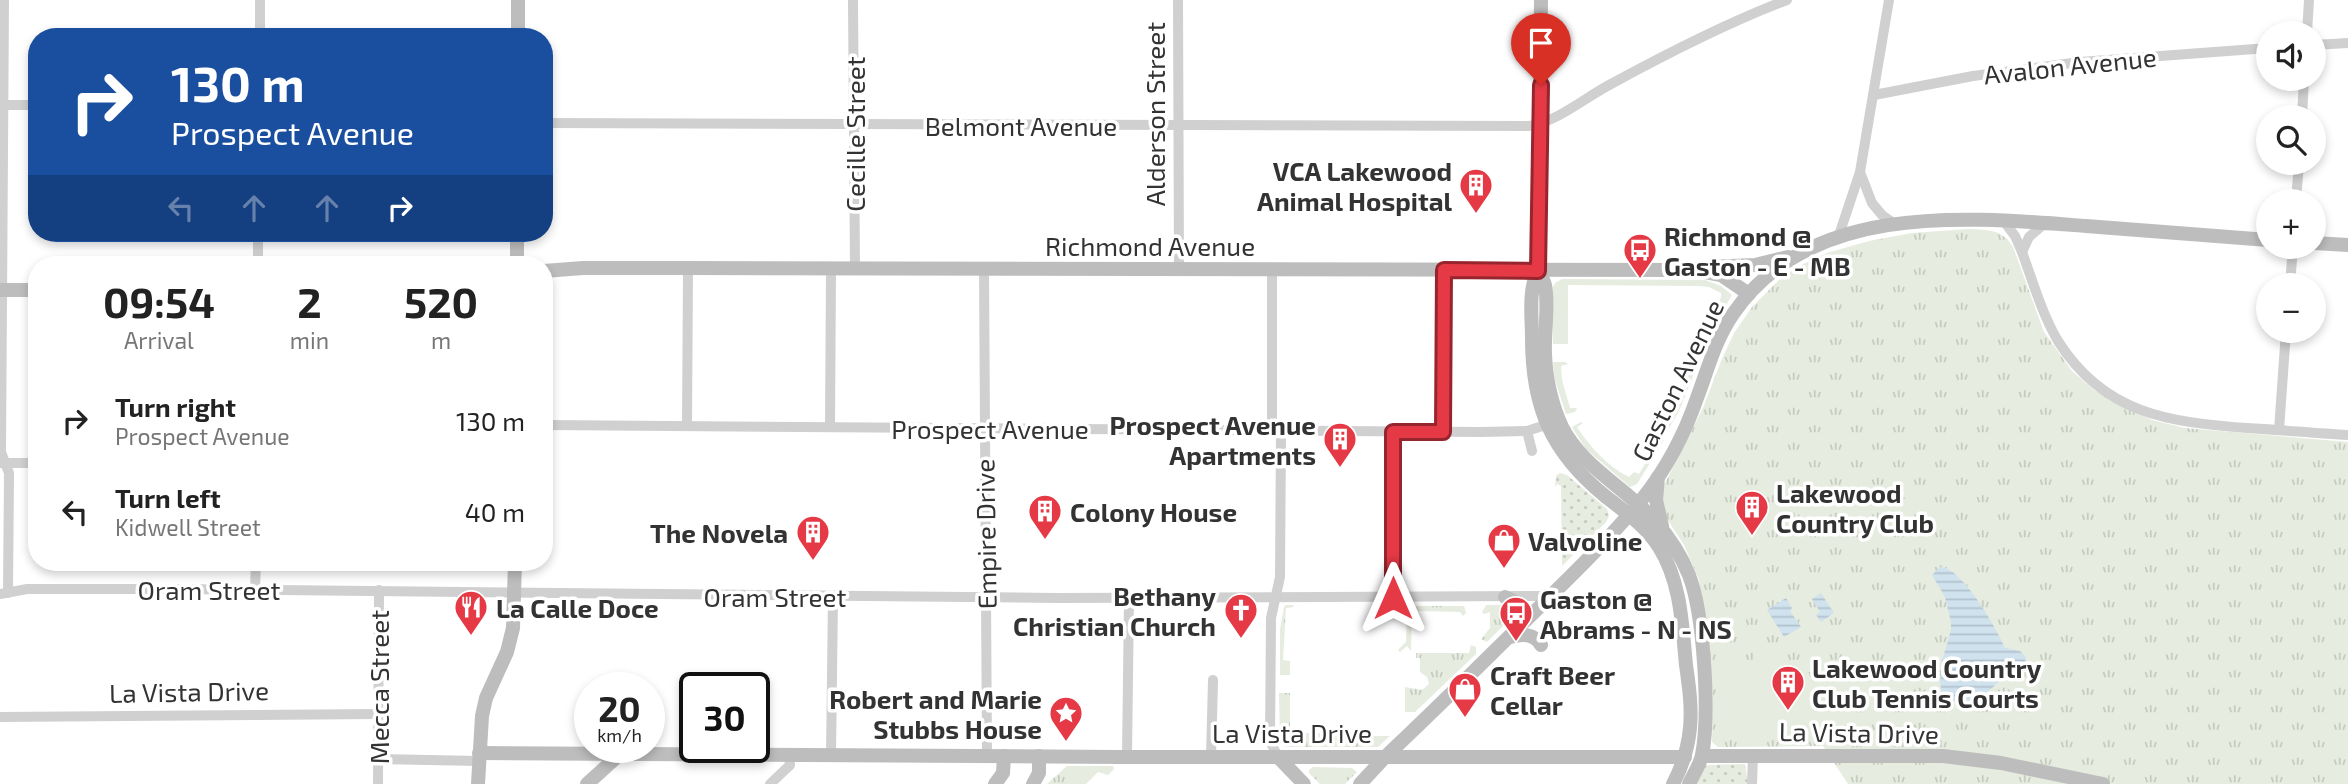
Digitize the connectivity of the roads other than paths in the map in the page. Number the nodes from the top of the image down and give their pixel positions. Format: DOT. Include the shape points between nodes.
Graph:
graph roads {
  1 [pos="4,0"];
  2 [pos="260,0"];
  3 [pos="518,0"];
  4 [pos="852,0"];
  5 [pos="1178,0"];
  6 [pos="1541,0"];
  7 [pos="1787,0"];
  8 [pos="1889,0"];
  9 [pos="2309,0"];
  10 [pos="2308,21"];
  11 [pos="260,28"];
  12 [pos="518,28"];
  13 [pos="2348,43"];
  14 [pos="2326,44"];
  15 [pos="2256,49"];
  16 [pos="1874,95"];
  17 [pos="2,105"];
  18 [pos="28,105"];
  19 [pos="553,123"];
  20 [pos="1540,124"];
  21 [pos="854,125"];
  22 [pos="1178,126"];
  23 [pos="1860,173"];
  24 [pos="2003,220"];
  25 [pos="2045,223"];
  26 [pos="1895,224"];
  27 [pos="1838,238"];
  28 [pos="2256,239"];
  29 [pos="2326,244"];
  30 [pos="2348,245"];
  31 [pos="2022,252"];
  32 [pos="1802,253"];
  33 [pos="688,268"];
  34 [pos="831,269"];
  35 [pos="855,269"];
  36 [pos="984,269"];
  37 [pos="553,270"];
  38 [pos="1179,270"];
  39 [pos="1272,270"];
  40 [pos="1444,270"];
  41 [pos="1694,270"];
  42 [pos="1538,271"];
  43 [pos="1,290"];
  44 [pos="28,290"];
  45 [pos="1749,294"];
  46 [pos="2285,343"];
  47 [pos="1553,422"];
  48 [pos="553,425"];
  49 [pos="687,426"];
  50 [pos="830,427"];
  51 [pos="984,428"];
  52 [pos="2279,430"];
  53 [pos="1277,431"];
  54 [pos="1393,432"];
  55 [pos="1443,432"];
  56 [pos="1527,432"];
  57 [pos="2348,435"];
  58 [pos="1532,451"];
  59 [pos="3,463"];
  60 [pos="28,463"];
  61 [pos="1658,475"];
  62 [pos="1633,509"];
  63 [pos="1663,531"];
  64 [pos="256,571"];
  65 [pos="515,571"];
  66 [pos="255,589"];
  67 [pos="379,590"];
  68 [pos="515,591"];
  69 [pos="4,594"];
  70 [pos="833,596"];
  71 [pos="1551,596"];
  72 [pos="986,597"];
  73 [pos="1505,597"];
  74 [pos="1129,598"];
  75 [pos="1275,598"];
  76 [pos="1393,598"];
  77 [pos="1526,621"];
  78 [pos="1699,630"];
  79 [pos="1683,631"];
  80 [pos="1510,637"];
  81 [pos="1541,645"];
  82 [pos="1213,680"];
  83 [pos="378,714"];
  84 [pos="0,717"];
  85 [pos="574,754"];
  86 [pos="665,754"];
  87 [pos="789,755"];
  88 [pos="831,755"];
  89 [pos="1754,755"];
  90 [pos="986,756"];
  91 [pos="1004,756"];
  92 [pos="1039,756"];
  93 [pos="1702,756"];
  94 [pos="479,757"];
  95 [pos="1127,757"];
  96 [pos="1211,757"];
  97 [pos="1278,757"];
  98 [pos="1385,757"];
  99 [pos="1685,757"];
  100 [pos="378,759"];
  101 [pos="592,763"];
  102 [pos="610,763"];
  103 [pos="378,784"];
  104 [pos="478,784"];
  105 [pos="587,784"];
  106 [pos="770,784"];
  107 [pos="995,784"];
  108 [pos="1033,784"];
  109 [pos="1304,784"];
  110 [pos="1360,784"];
  111 [pos="1673,784"];
  112 [pos="1689,784"];
  113 [pos="1752,784"];
  114 [pos="2103,784"];
  1 -- 17 [label="street"];
  2 -- 11 [label="street"];
  3 -- 12 [label="street"];
  4 -- 21 [label="street, Cecille Street"];
  5 -- 22 [label="street, Alderson Street"];
  6 -- 20 [label="street"];
  7 -- 20 [label="street" via="1676,49"];
  8 -- 16 [label="street"];
  9 -- 10 [label="street"];
  13 -- 14 [label="street"];
  15 -- 16 [label="street, Avalon Avenue" via="2080,62"];
  16 -- 23 [label="street"];
  17 -- 18 [label="street"];
  17 -- 43 [label="street"];
  19 -- 21 [label="street, Belmont Avenue"];
  20 -- 22 [label="street, Belmont Avenue"];
  20 -- 42 [label="street"];
  21 -- 22 [label="street, Belmont Avenue"];
  21 -- 35 [label="street, Cecille Street"];
  22 -- 38 [label="street, Alderson Street"];
  23 -- 26 [label="street" via="1872,203"];
  23 -- 27 [label="street"];
  24 -- 25 [label="street, Gaston Avenue"];
  24 -- 26 [label="street, Gaston Avenue" via="1952,218"];
  24 -- 31 [label="street"];
  25 -- 28 [label="street, Gaston Avenue"];
  25 -- 31 [label="street" via="2029,237"];
  26 -- 27 [label="street, Gaston Avenue"];
  27 -- 32 [label="street, Gaston Avenue"];
  29 -- 30 [label="street"];
  31 -- 52 [label="street" via="2060,343 2080,370 2107,392 2140,411 2172,421"];
  32 -- 41 [label="street" via="1768,263"];
  32 -- 45 [label="street, Gaston Avenue"];
  33 -- 34 [label="street, Richmond Avenue"];
  33 -- 37 [label="street, Richmond Avenue"];
  33 -- 49 [label="street"];
  34 -- 35 [label="street, Richmond Avenue"];
  34 -- 50 [label="street"];
  35 -- 36 [label="street, Richmond Avenue"];
  36 -- 38 [label="street, Richmond Avenue"];
  36 -- 51 [label="street, Empire Drive"];
  38 -- 39 [label="street, Richmond Avenue"];
  39 -- 40 [label="street, Richmond Avenue"];
  39 -- 53 [label="street"];
  40 -- 42 [label="street, Richmond Avenue"];
  40 -- 55 [label="street"];
  41 -- 42 [label="street, Richmond Avenue"];
  41 -- 45 [label="street, Richmond Avenue" via="1721,275"];
  42 -- 47 [label="street" via="1532,283 1533,373"];
  43 -- 44 [label="street"];
  43 -- 59 [label="street"];
  45 -- 61 [label="street, Gaston Avenue" via="1722,333 1680,438"];
  46 -- 52 [label="street"];
  47 -- 56 [label="street, Prospect Avenue"];
  47 -- 62 [label="street" via="1573,467"];
  48 -- 49 [label="street, Prospect Avenue"];
  49 -- 50 [label="street, Prospect Avenue"];
  50 -- 51 [label="street, Prospect Avenue"];
  51 -- 53 [label="street, Prospect Avenue"];
  51 -- 72 [label="street, Empire Drive"];
  52 -- 57 [label="street"];
  53 -- 54 [label="street, Prospect Avenue"];
  53 -- 75 [label="street" via="1280,577"];
  54 -- 55 [label="street, Prospect Avenue"];
  54 -- 76 [label="street"];
  55 -- 56 [label="street, Prospect Avenue"];
  56 -- 58 [label="street"];
  59 -- 60 [label="street"];
  59 -- 69 [label="street" via="9,472"];
  61 -- 62 [label="street, Gaston Avenue"];
  61 -- 63 [label="street" via="1656,500"];
  62 -- 63 [label="street"];
  62 -- 71 [label="street, Gaston Avenue"];
  62 -- 79 [label="street" via="1666,560 1676,586"];
  63 -- 78 [label="street" via="1689,574"];
  64 -- 66 [label="street"];
  65 -- 68 [label="street"];
  66 -- 67 [label="street, Oram Street"];
  66 -- 69 [label="street, Oram Street" via="27,589"];
  67 -- 68 [label="street, Oram Street"];
  67 -- 83 [label="street, Mecca Street"];
  68 -- 70 [label="street, Oram Street"];
  68 -- 94 [label="street" via="513,628 486,698"];
  70 -- 72 [label="street, Oram Street"];
  70 -- 88 [label="street"];
  71 -- 73 [label="street, Oram Street"];
  71 -- 77 [label="street, Gaston Avenue"];
  72 -- 74 [label="street, Oram Street"];
  72 -- 90 [label="street, Empire Drive"];
  73 -- 76 [label="street, Oram Street"];
  73 -- 77 [label="street" via="1522,605"];
  74 -- 75 [label="street, Oram Street"];
  74 -- 95 [label="street"];
  75 -- 76 [label="street, Oram Street"];
  75 -- 97 [label="street" via="1270,741"];
  77 -- 80 [label="street, Gaston Avenue"];
  78 -- 79 [label="street"];
  78 -- 93 [label="street" via="1706,698"];
  79 -- 99 [label="street" via="1691,714"];
  80 -- 81 [label="street" via="1528,635"];
  80 -- 98 [label="street, Gaston Avenue"];
  82 -- 96 [label="street"];
  83 -- 84 [label="street, La Vista Drive"];
  83 -- 100 [label="street, Mecca Street"];
  85 -- 94 [label="street, La Vista Drive"];
  86 -- 87 [label="street, La Vista Drive"];
  87 -- 88 [label="street, La Vista Drive"];
  87 -- 106 [label="street" via="790,765"];
  88 -- 90 [label="street, La Vista Drive"];
  89 -- 93 [label="street, La Vista Drive"];
  89 -- 113 [label="street"];
  89 -- 114 [label="street, La Vista Drive" via="1943,756"];
  90 -- 91 [label="street, La Vista Drive"];
  91 -- 92 [label="street, La Vista Drive"];
  91 -- 107 [label="street" via="1003,773"];
  92 -- 95 [label="street, La Vista Drive"];
  92 -- 108 [label="street" via="1039,773"];
  93 -- 99 [label="street, La Vista Drive"];
  93 -- 112 [label="street"];
  94 -- 100 [label="street, La Vista Drive"];
  94 -- 104 [label="street"];
  95 -- 96 [label="street, La Vista Drive"];
  96 -- 97 [label="street, La Vista Drive"];
  97 -- 98 [label="street, La Vista Drive"];
  97 -- 109 [label="street"];
  98 -- 99 [label="street, La Vista Drive"];
  98 -- 110 [label="street, Gaston Avenue"];
  99 -- 111 [label="street"];
  100 -- 103 [label="street, Mecca Street"];
  101 -- 105 [label="street"];
  102 -- 105 [label="street"];
}
